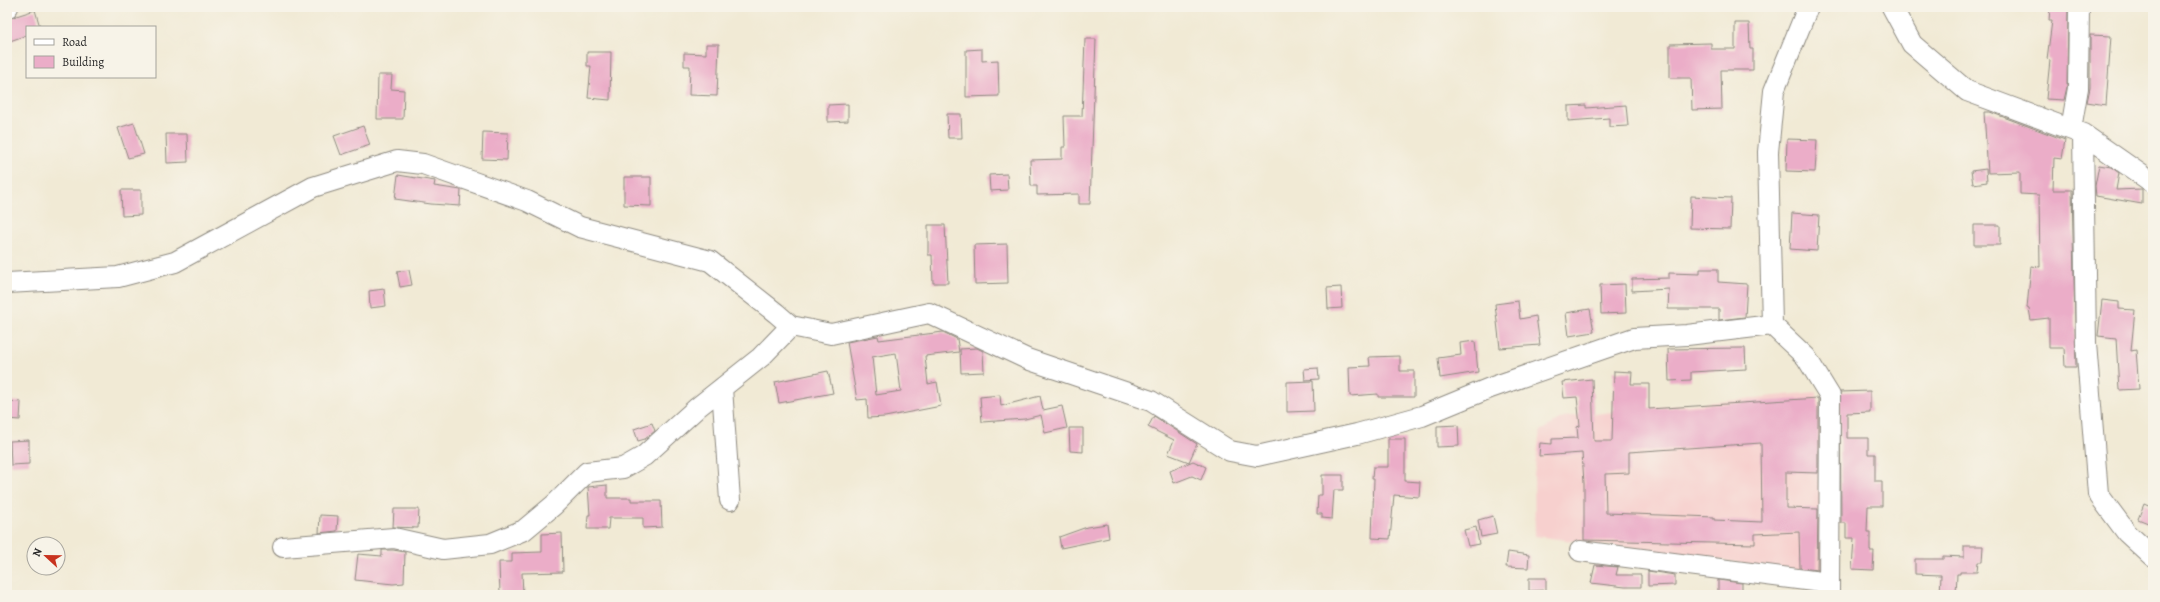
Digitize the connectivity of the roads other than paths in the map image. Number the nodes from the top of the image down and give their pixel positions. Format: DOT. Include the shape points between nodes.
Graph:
graph roads {
  1 [pos="1808,7"];
  2 [pos="1892,7"];
  3 [pos="2079,7"];
  4 [pos="2077,131"];
  5 [pos="2153,183"];
  6 [pos="7,283"];
  7 [pos="1772,325"];
  8 [pos="791,326"];
  9 [pos="722,388"];
  10 [pos="730,500"];
  11 [pos="283,547"];
  12 [pos="1580,551"];
  13 [pos="2153,556"];
  14 [pos="1829,589"];
  1 -- 7 [label="street" via="1774,91 1768,152"];
  2 -- 4 [label="street" via="1912,44 1967,91"];
  3 -- 4 [label="street"];
  4 -- 5 [label="street"];
  4 -- 13 [label="street" via="2086,343 2098,494 2127,533"];
  6 -- 8 [label="street" via="118,277 175,262 313,187 397,161 423,164 527,201 580,227 710,261"];
  7 -- 8 [label="street" via="1634,338 1490,388 1422,416 1357,434 1257,456 1230,450 1151,401 1027,359 929,313 831,334"];
  7 -- 14 [label="street" via="1806,357 1830,396"];
  8 -- 9 [label="street" via="761,357"];
  9 -- 10 [label="street"];
  9 -- 11 [label="street" via="644,456 623,468 586,472 554,505 524,530 490,544 442,550 394,538"];
  12 -- 14 [label="street" via="1712,566"];
}
